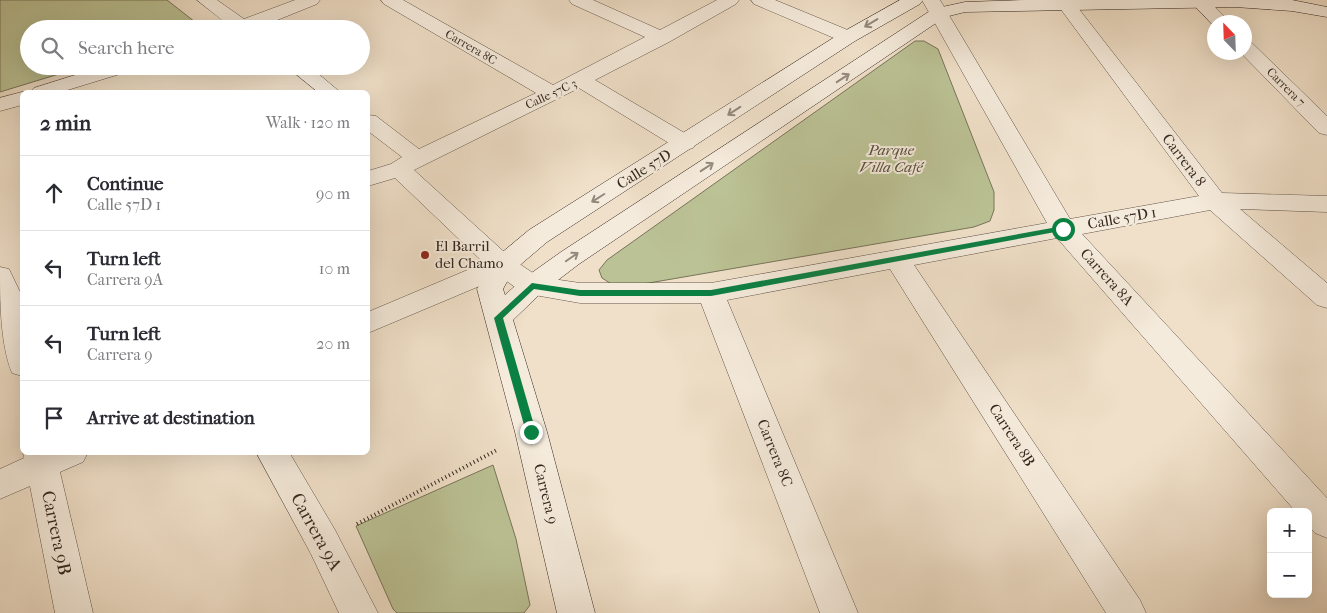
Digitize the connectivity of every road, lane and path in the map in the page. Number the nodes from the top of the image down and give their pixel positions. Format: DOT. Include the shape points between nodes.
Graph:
graph roads {
  1 [pos="206,0"];
  2 [pos="310,0"];
  3 [pos="390,0"];
  4 [pos="578,0"];
  5 [pos="730,0"];
  6 [pos="760,0"];
  7 [pos="914,0"];
  8 [pos="1199,1"];
  9 [pos="1064,2"];
  10 [pos="936,4"];
  11 [pos="1327,12"];
  12 [pos="1214,15"];
  13 [pos="231,20"];
  14 [pos="261,20"];
  15 [pos="848,36"];
  16 [pos="662,38"];
  17 [pos="1252,54"];
  18 [pos="100,75"];
  19 [pos="308,75"];
  20 [pos="97,76"];
  21 [pos="580,80"];
  22 [pos="48,90"];
  23 [pos="111,90"];
  24 [pos="327,90"];
  25 [pos="551,93"];
  26 [pos="20,99"];
  27 [pos="0,105"];
  28 [pos="370,123"];
  29 [pos="1327,128"];
  30 [pos="685,143"];
  31 [pos="408,163"];
  32 [pos="370,178"];
  33 [pos="1215,201"];
  34 [pos="1327,204"];
  35 [pos="1063,229"];
  36 [pos="896,258"];
  37 [pos="503,265"];
  38 [pos="532,286"];
  39 [pos="10,288"];
  40 [pos="711,293"];
  41 [pos="1327,298"];
  42 [pos="498,318"];
  43 [pos="370,322"];
  44 [pos="20,352"];
  45 [pos="531,432"];
  46 [pos="274,455"];
  47 [pos="51,457"];
  48 [pos="0,484"];
  49 [pos="1327,522"];
  50 [pos="323,542"];
  51 [pos="74,613"];
  52 [pos="359,613"];
  53 [pos="576,613"];
  54 [pos="839,613"];
  55 [pos="1127,613"];
  1 -- 13 [label="street"];
  2 -- 14 [label="street"];
  3 -- 25 [label="street, Carrera 8C"];
  4 -- 16 [label="street"];
  5 -- 16 [label="street, Calle 57C 3"];
  6 -- 15 [label="street"];
  7 -- 15 [label="street, Calle 57D, one-way"];
  8 -- 9 [label="street"];
  8 -- 11 [label="street" via="1279,2 1308,5"];
  8 -- 12 [label="street"];
  9 -- 10 [label="street" via="965,7"];
  9 -- 33 [label="street, Carrera 8"];
  10 -- 35 [label="street, Carrera 8A"];
  38 -- 10 [label="street, one-way"];
  15 -- 30 [label="street, Calle 57D, one-way"];
  16 -- 21 [label="street, Calle 57C 3"];
  17 -- 29 [label="street, Carrera 7"];
  18 -- 20 [label="street"];
  19 -- 24 [label="street"];
  20 -- 22 [label="street"];
  20 -- 23 [label="street"];
  21 -- 25 [label="street, Calle 57C 3"];
  21 -- 30 [label="street"];
  25 -- 31 [label="street, Calle 57C 3"];
  26 -- 27 [label="street"];
  28 -- 31 [label="street"];
  30 -- 37 [label="street, Calle 57D, one-way" via="538,236"];
  31 -- 32 [label="street, Calle 57C 3"];
  31 -- 37 [label="street"];
  33 -- 34 [label="street, Calle 57D 1"];
  33 -- 35 [label="street, Calle 57D 1"];
  33 -- 41 [label="street, Carrera 8"];
  35 -- 36 [label="street, Calle 57D 1"];
  35 -- 49 [label="street, Carrera 8A"];
  36 -- 40 [label="street, Calle 57D 1"];
  36 -- 55 [label="street, Carrera 8B"];
  37 -- 38 [label="street"];
  37 -- 42 [label="street" via="490,289"];
  37 -- 43 [label="street, Calle 57D"];
  38 -- 40 [label="street, Calle 57D 1" via="580,293"];
  38 -- 42 [label="street"];
  39 -- 44 [label="street"];
  40 -- 54 [label="street, Carrera 8C"];
  42 -- 45 [label="street, Carrera 9"];
  45 -- 50 [label="path"];
  45 -- 53 [label="street, Carrera 9"];
  46 -- 50 [label="street, Carrera 9A"];
  47 -- 48 [label="street"];
  47 -- 51 [label="street, Carrera 9B"];
  50 -- 52 [label="street, Carrera 9A"];
}
